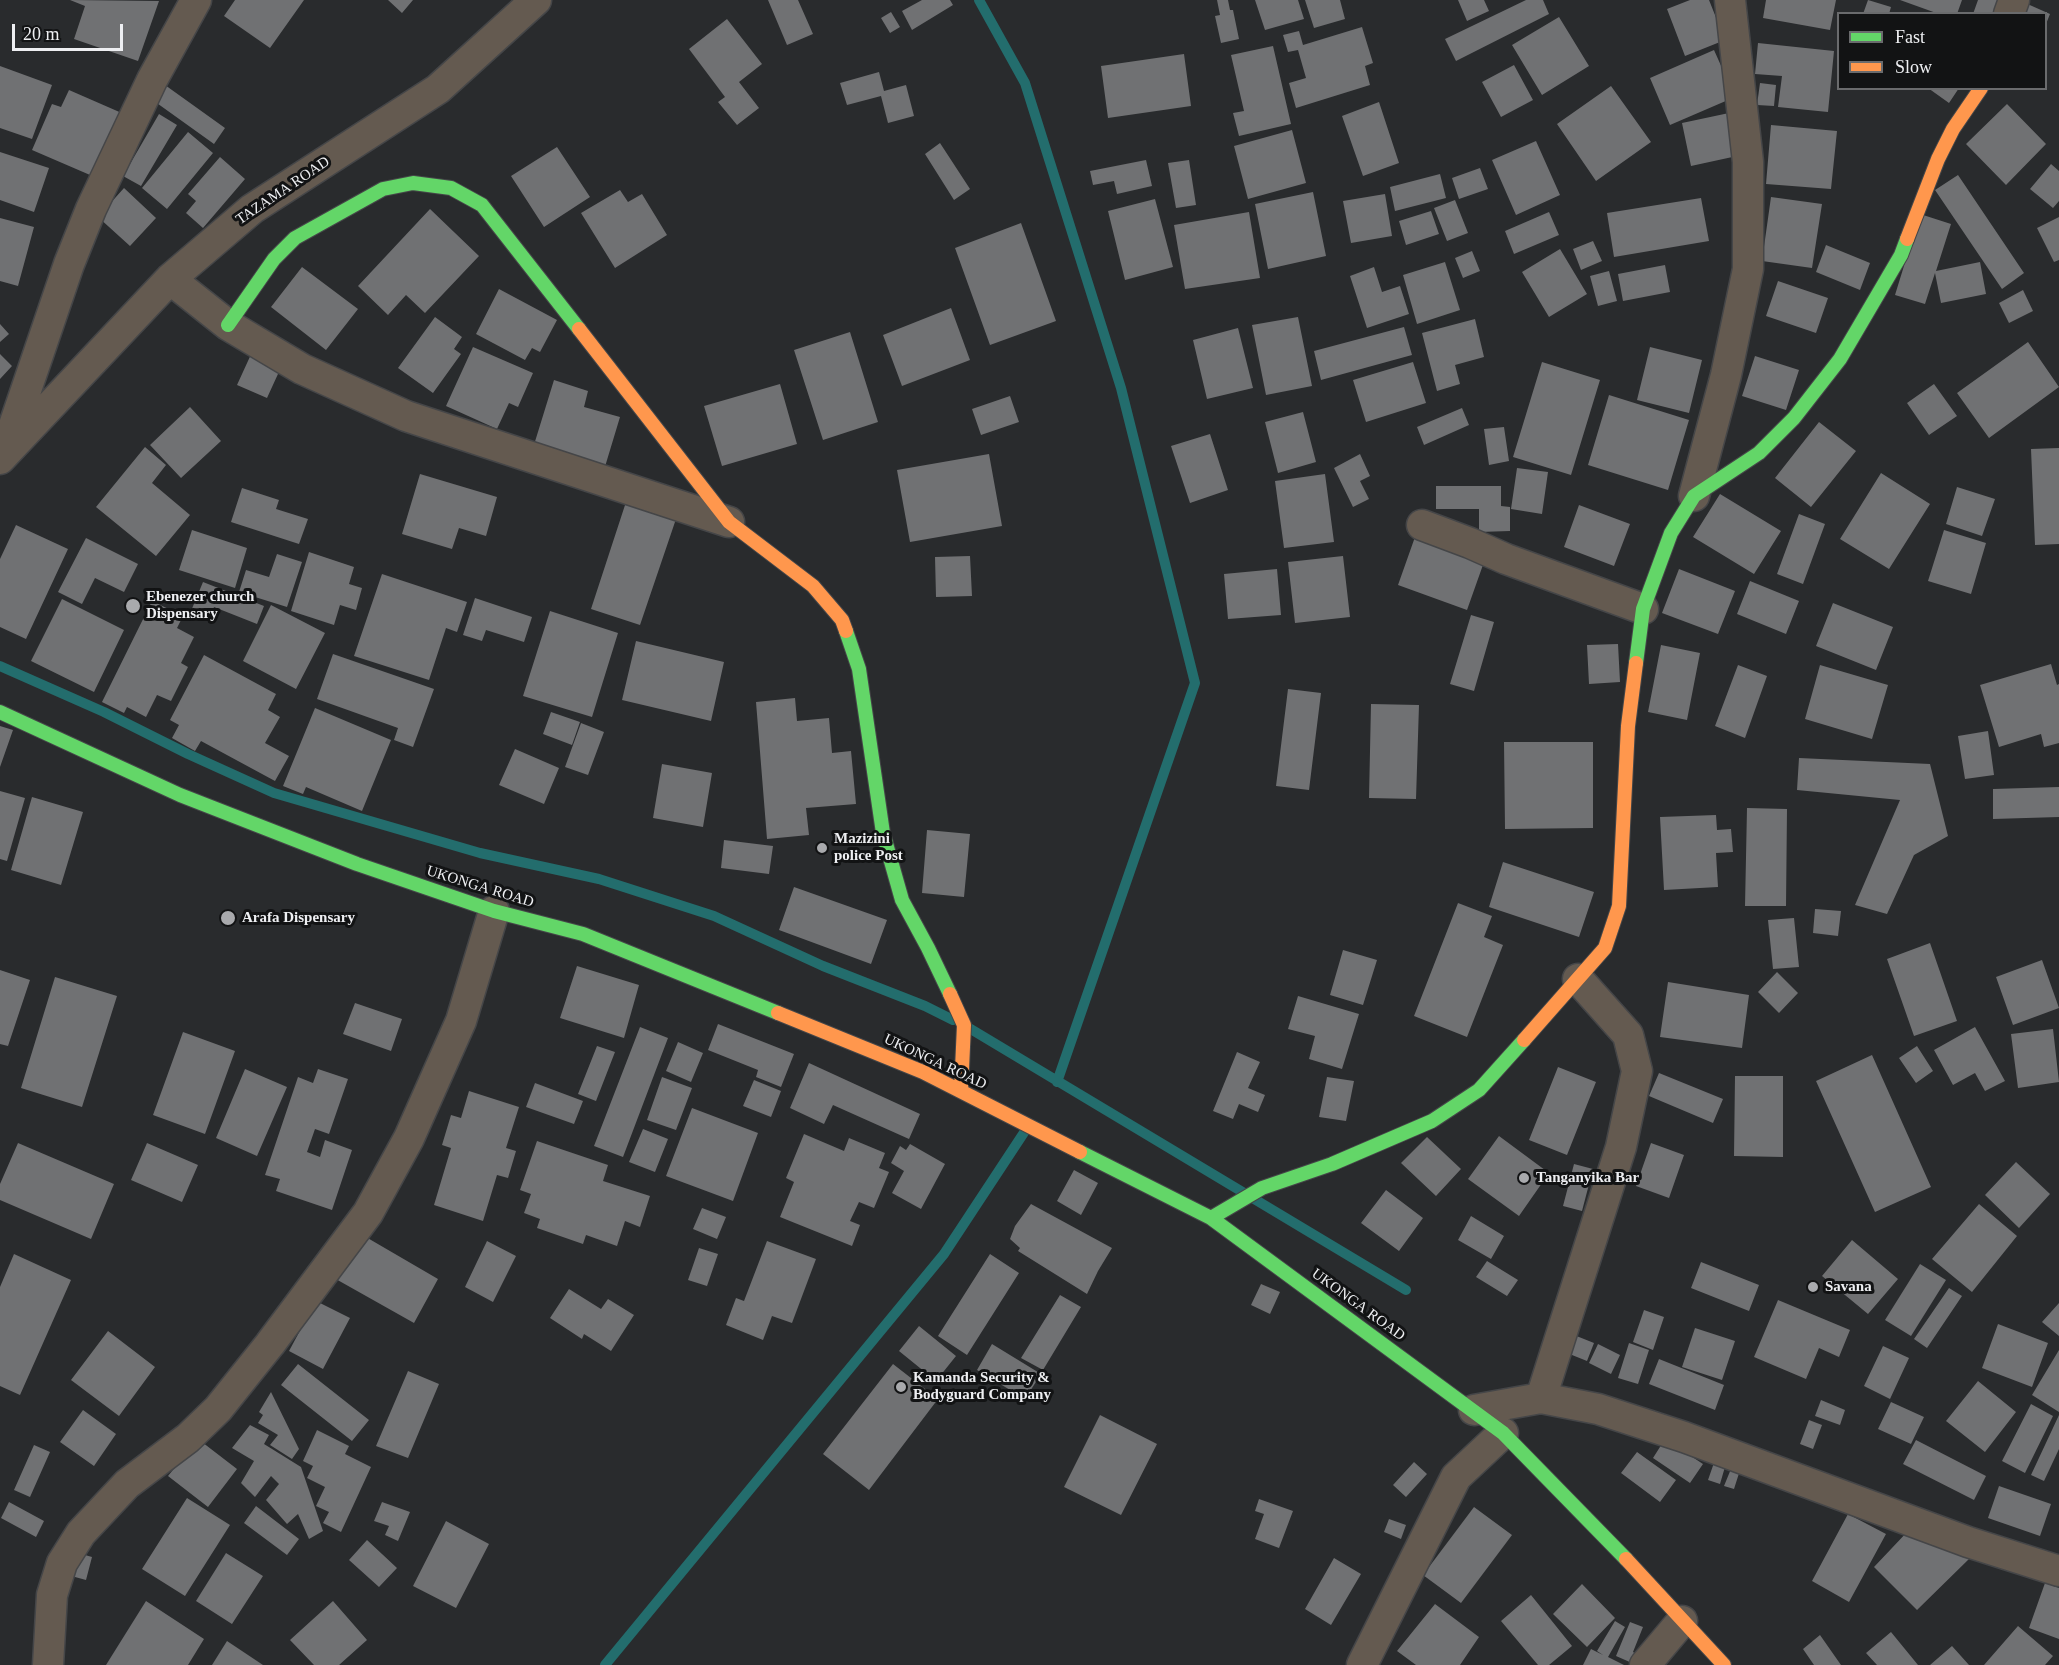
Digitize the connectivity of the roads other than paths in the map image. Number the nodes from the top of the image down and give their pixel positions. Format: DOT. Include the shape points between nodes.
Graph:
graph roads {
  1 [pos="196,0"];
  2 [pos="536,0"];
  3 [pos="1730,0"];
  4 [pos="1980,90"];
  5 [pos="170,279"];
  6 [pos="228,326"];
  7 [pos="2,456"];
  8 [pos="1694,496"];
  9 [pos="729,522"];
  10 [pos="1422,525"];
  11 [pos="1643,609"];
  12 [pos="0,712"];
  13 [pos="494,911"];
  14 [pos="1578,979"];
  15 [pos="961,1091"];
  16 [pos="1211,1218"];
  17 [pos="1541,1398"];
  18 [pos="1474,1410"];
  19 [pos="1503,1433"];
  20 [pos="2059,1571"];
  21 [pos="1682,1621"];
  22 [pos="48,1665"];
  23 [pos="1362,1665"];
  24 [pos="1646,1665"];
  25 [pos="1724,1665"];
  1 -- 7 [label="street" via="152,80 91,209"];
  2 -- 5 [label="street, TAZAMA ROAD" via="438,89 252,209"];
  3 -- 8 [label="street" via="1748,162 1748,270"];
  4 -- 8 [label="street" via="1938,159 1901,255 1840,359 1794,418 1759,453"];
  5 -- 6 [label="street"];
  5 -- 7 [label="street, TAZAMA ROAD"];
  6 -- 9 [label="street" via="302,369 406,416"];
  6 -- 9 [label="street" via="274,260 295,238 383,189 413,183 451,188 482,205"];
  8 -- 11 [label="street" via="1671,533"];
  9 -- 15 [label="street" via="813,586 842,620 859,669 883,833 902,900 964,1025"];
  10 -- 11 [label="street"];
  11 -- 14 [label="street" via="1628,726 1618,906 1605,948"];
  12 -- 13 [label="street, UKONGA ROAD" via="180,795 357,864"];
  13 -- 15 [label="street, UKONGA ROAD" via="583,934"];
  13 -- 22 [label="street" via="461,1021 409,1138 368,1213 218,1409 188,1438 127,1484 81,1533 62,1563 52,1595"];
  14 -- 16 [label="street" via="1479,1090 1432,1121 1332,1164 1262,1188"];
  14 -- 17 [label="street" via="1628,1035 1637,1071 1621,1147"];
  15 -- 16 [label="street, UKONGA ROAD"];
  16 -- 18 [label="street, UKONGA ROAD"];
  17 -- 18 [label="street"];
  17 -- 20 [label="street" via="1598,1409 1684,1437 1968,1542"];
  18 -- 19 [label="street, UKONGA ROAD"];
  19 -- 21 [label="street, UKONGA ROAD"];
  19 -- 23 [label="street" via="1456,1477"];
  21 -- 24 [label="street"];
  21 -- 25 [label="street, UKONGA ROAD"];
}
